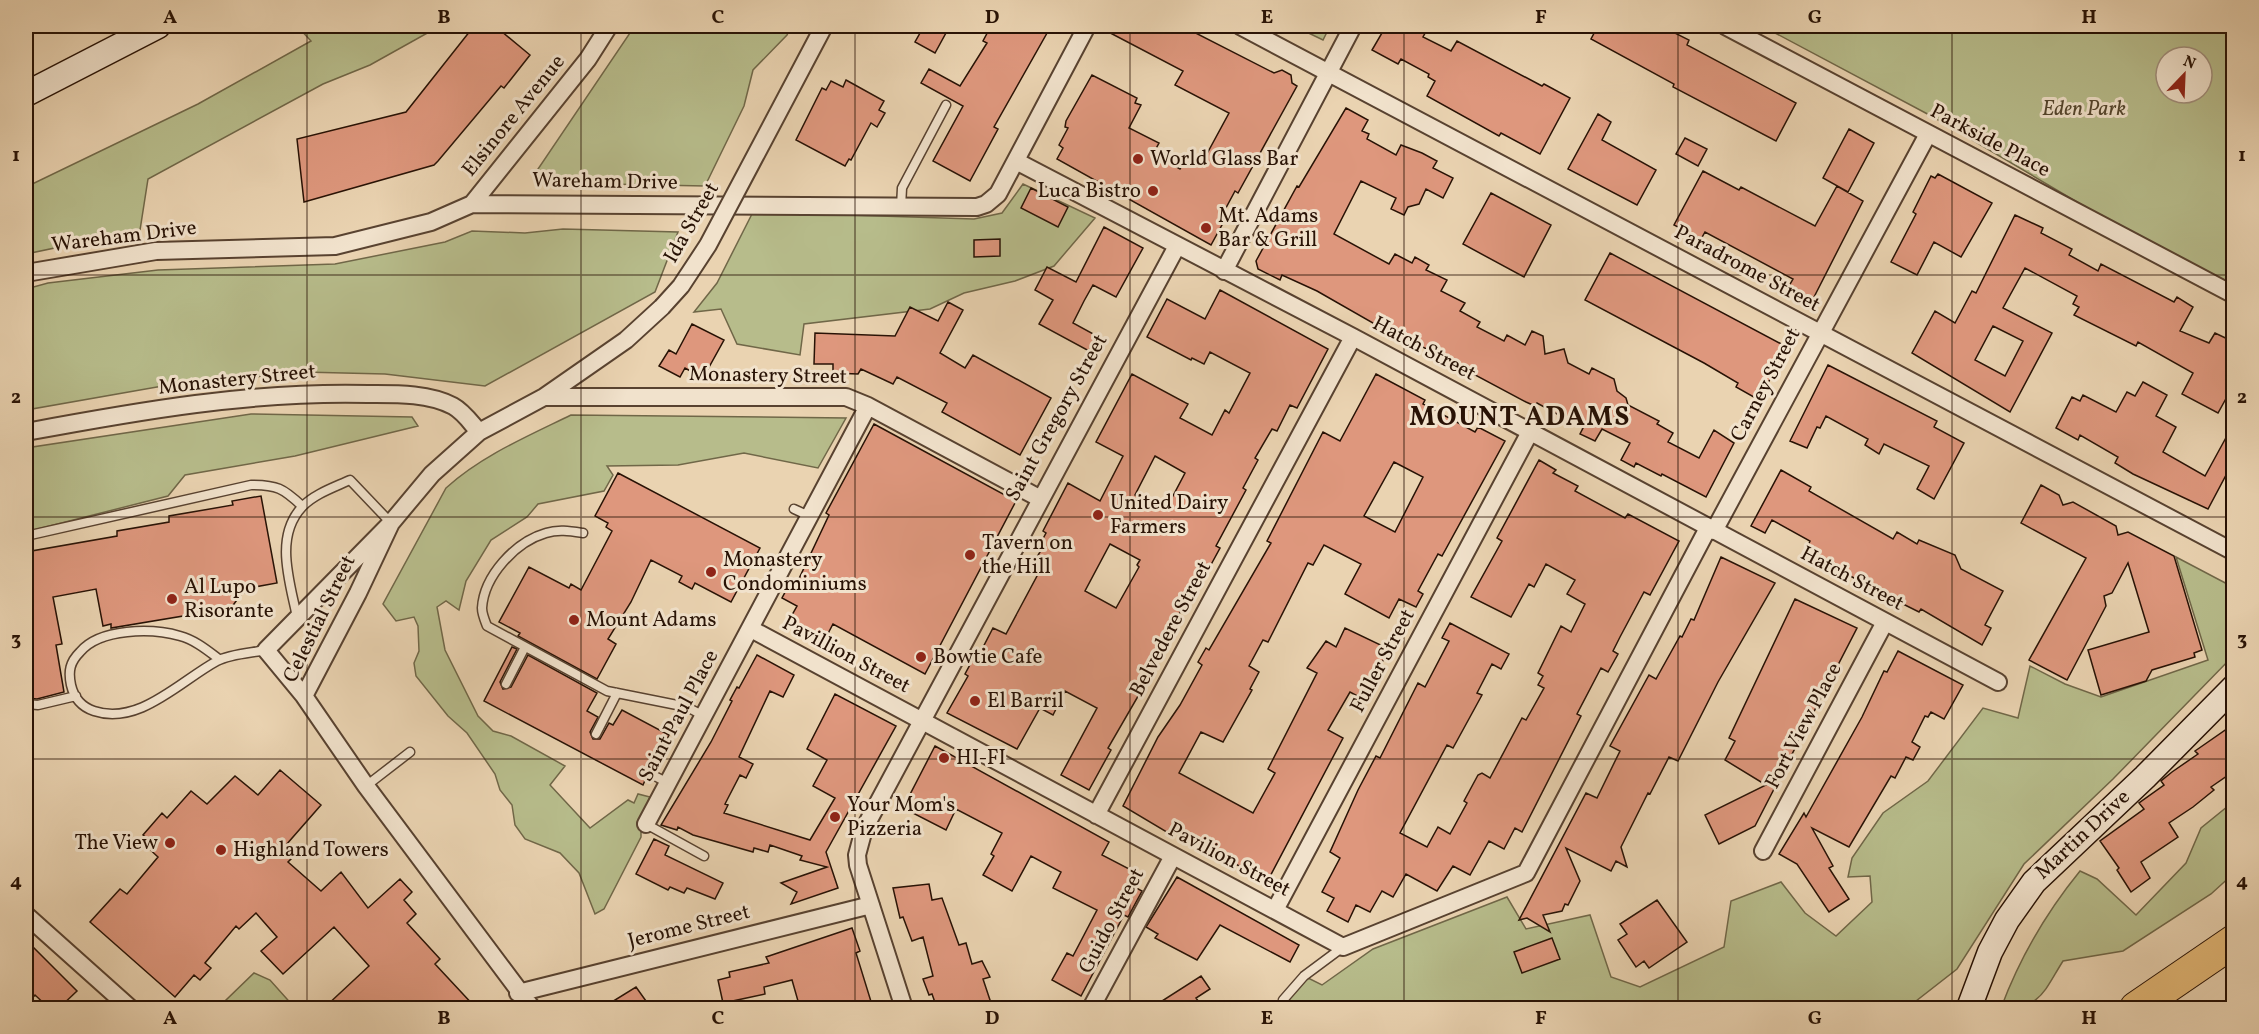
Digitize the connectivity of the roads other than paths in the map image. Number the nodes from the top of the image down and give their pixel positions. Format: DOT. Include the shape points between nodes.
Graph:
graph roads {
  1 [pos="158,26"];
  2 [pos="609,26"];
  3 [pos="824,26"];
  4 [pos="1087,26"];
  5 [pos="1240,26"];
  6 [pos="1353,26"];
  7 [pos="1725,26"];
  8 [pos="1328,72"];
  9 [pos="26,94"];
  10 [pos="946,105"];
  11 [pos="1928,134"];
  12 [pos="1017,161"];
  13 [pos="472,204"];
  14 [pos="901,207"];
  15 [pos="1177,246"];
  16 [pos="1224,271"];
  17 [pos="26,273"];
  18 [pos="2234,295"];
  19 [pos="1820,333"];
  20 [pos="1353,337"];
  21 [pos="544,397"];
  22 [pos="868,406"];
  23 [pos="26,432"];
  24 [pos="478,432"];
  25 [pos="1530,432"];
  26 [pos="1039,498"];
  27 [pos="302,506"];
  28 [pos="391,523"];
  29 [pos="1711,530"];
  30 [pos="583,533"];
  31 [pos="26,536"];
  32 [pos="2234,552"];
  33 [pos="297,618"];
  34 [pos="1885,622"];
  35 [pos="751,629"];
  36 [pos="525,647"];
  37 [pos="266,650"];
  38 [pos="219,659"];
  39 [pos="1998,682"];
  40 [pos="506,684"];
  41 [pos="2234,687"];
  42 [pos="617,693"];
  43 [pos="76,696"];
  44 [pos="304,696"];
  45 [pos="26,704"];
  46 [pos="705,717"];
  47 [pos="920,720"];
  48 [pos="596,734"];
  49 [pos="410,752"];
  50 [pos="649,773"];
  51 [pos="668,783"];
  52 [pos="366,786"];
  53 [pos="1096,815"];
  54 [pos="646,824"];
  55 [pos="1763,851"];
  56 [pos="704,856"];
  57 [pos="1173,856"];
  58 [pos="871,905"];
  59 [pos="1275,910"];
  60 [pos="26,915"];
  61 [pos="2234,941"];
  62 [pos="1343,947"];
  63 [pos="518,993"];
  64 [pos="1282,1000"];
  65 [pos="130,1008"];
  66 [pos="532,1008"];
  67 [pos="904,1008"];
  68 [pos="1090,1008"];
  69 [pos="1969,1008"];
  70 [pos="2136,1008"];
  1 -- 9 [label="street"];
  2 -- 13 [label="street, Elsinore Avenue" via="588,59"];
  3 -- 21 [label="street, Ida Street, bridge" via="708,245 681,286 626,340"];
  4 -- 12 [label="street, Wareham Drive"];
  5 -- 8 [label="street, Paradrome Street"];
  6 -- 8 [label="street"];
  7 -- 11 [label="street, Parkside Place"];
  8 -- 16 [label="street"];
  8 -- 19 [label="street, Paradrome Street"];
  10 -- 14 [label="lane" via="902,188"];
  11 -- 18 [label="street, Parkside Place"];
  11 -- 19 [label="street, Carney Street"];
  12 -- 14 [label="street, Wareham Drive" via="998,194 986,204"];
  12 -- 15 [label="street, Hatch Street"];
  13 -- 14 [label="street, Wareham Drive"];
  13 -- 17 [label="street, Wareham Drive" via="432,222 335,246 156,251"];
  15 -- 16 [label="street, Hatch Street"];
  15 -- 26 [label="street, Saint Gregory Street"];
  16 -- 20 [label="street, Hatch Street"];
  19 -- 29 [label="street, Carney Street"];
  19 -- 32 [label="street, Paradrome Street"];
  20 -- 25 [label="street, Hatch Street"];
  20 -- 53 [label="street, Belvedere Street"];
  21 -- 22 [label="street, Monastery Street" via="839,396"];
  21 -- 24 [label="street, Celestial Street"];
  22 -- 26 [label="street, Monastery Street"];
  22 -- 35 [label="street, Saint Paul Place" via="802,512"];
  23 -- 24 [label="street, Monastery Street" via="214,400 326,393 395,394 438,401 460,411"];
  24 -- 28 [label="street, Celestial Street" via="442,464"];
  25 -- 29 [label="street, Hatch Street"];
  25 -- 59 [label="street, Fuller Street"];
  26 -- 47 [label="street, Saint Gregory Street"];
  27 -- 28 [label="lane" via="350,480"];
  27 -- 31 [label="lane" via="272,485 251,485"];
  27 -- 33 [label="lane" via="286,537 285,550"];
  28 -- 33 [label="street"];
  28 -- 44 [label="street, Celestial Street"];
  29 -- 34 [label="street, Hatch Street"];
  29 -- 62 [label="street, Carney Street" via="1526,873"];
  30 -- 36 [label="lane" via="546,532 529,540 510,554 488,587 481,611 487,626"];
  33 -- 37 [label="street"];
  34 -- 39 [label="street, Hatch Street"];
  34 -- 55 [label="street, Fort View Place"];
  35 -- 46 [label="street, Saint Paul Place"];
  35 -- 47 [label="street, Pavillion Street"];
  36 -- 40 [label="lane"];
  36 -- 42 [label="lane" via="596,686"];
  37 -- 38 [label="lane"];
  37 -- 44 [label="street"];
  38 -- 43 [label="lane" via="151,704 122,714 93,711"];
  38 -- 43 [label="lane" via="180,636 137,632 96,640 82,649 70,666"];
  41 -- 69 [label="street, Martin Drive" via="2034,882 1990,952"];
  42 -- 46 [label="lane" via="687,707"];
  42 -- 48 [label="lane"];
  43 -- 45 [label="lane"];
  44 -- 52 [label="street, Celestial Street"];
  46 -- 51 [label="street, Saint Paul Place"];
  47 -- 53 [label="street, Pavilion Street"];
  47 -- 58 [label="street, Saint Gregory Street" via="859,843 858,865"];
  49 -- 52 [label="lane"];
  50 -- 51 [label="lane"];
  51 -- 54 [label="street, Saint Paul Place"];
  52 -- 63 [label="street, Celestial Street"];
  53 -- 57 [label="street, Pavilion Street"];
  54 -- 56 [label="lane"];
  57 -- 59 [label="street, Pavilion Street"];
  57 -- 68 [label="street, Guido Street"];
  58 -- 63 [label="street, Jerome Street"];
  58 -- 67 [label="street, Saint Gregory Street"];
  59 -- 62 [label="street, Pavilion Street"];
  60 -- 65 [label="street"];
  61 -- 70 [label="highway"];
  62 -- 64 [label="lane" via="1304,976"];
  63 -- 66 [label="street, Celestial Street"];
}
